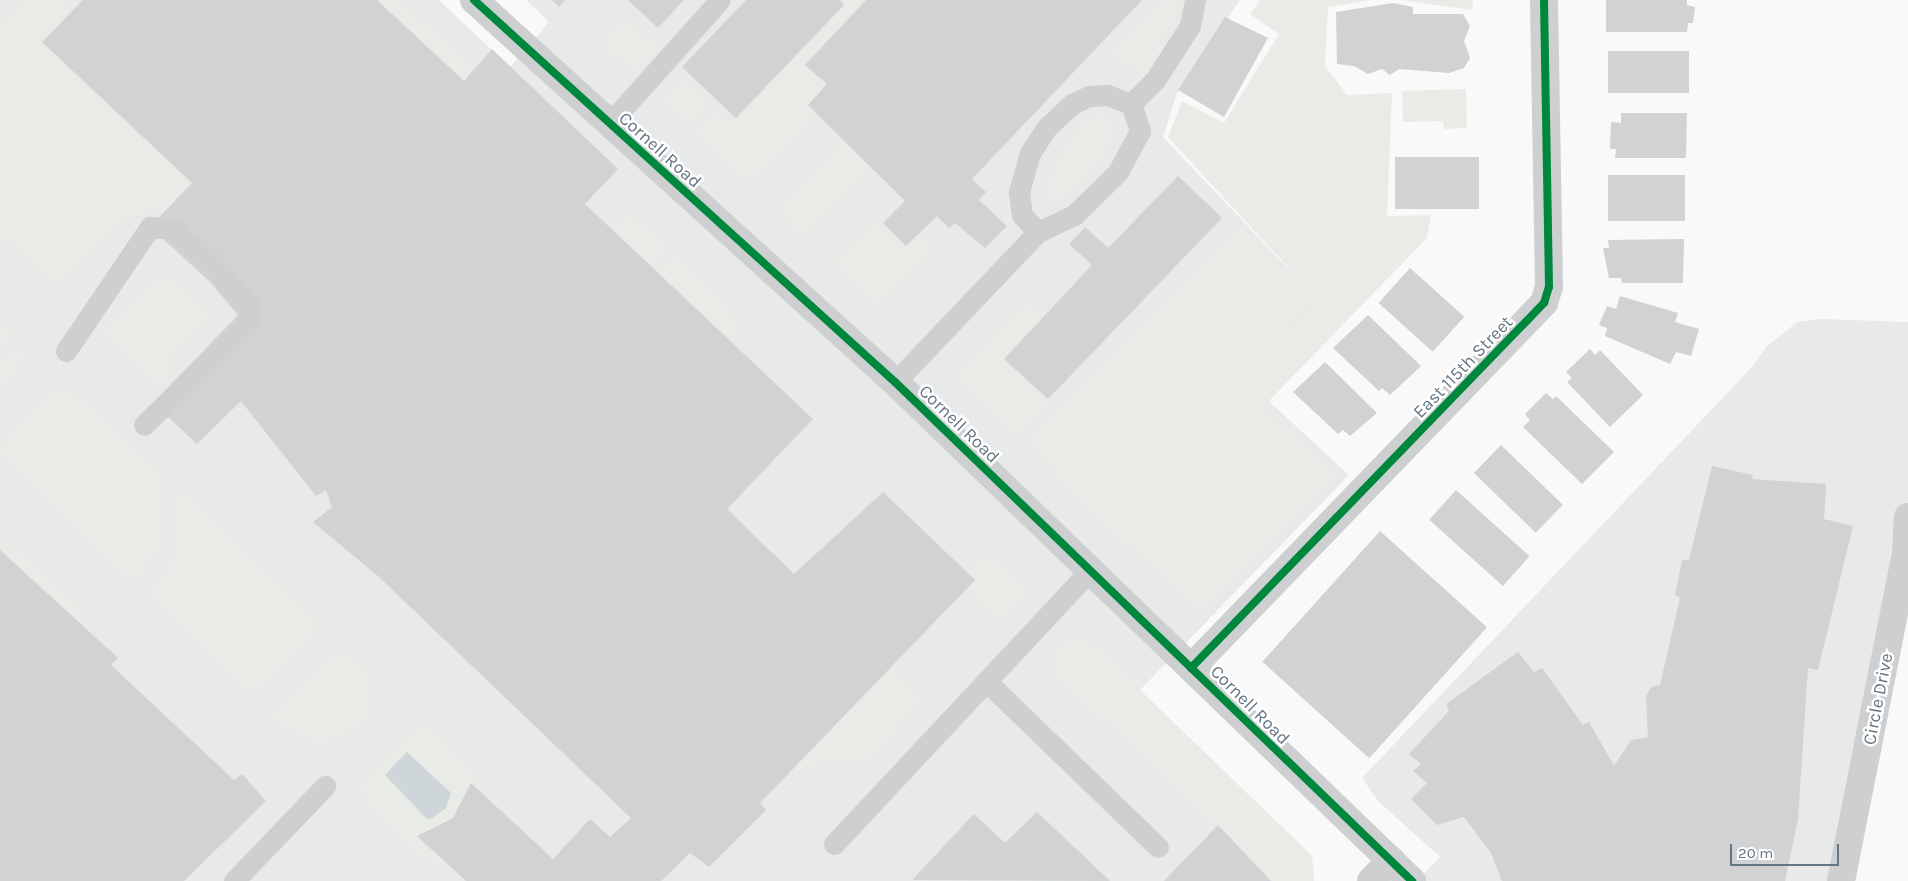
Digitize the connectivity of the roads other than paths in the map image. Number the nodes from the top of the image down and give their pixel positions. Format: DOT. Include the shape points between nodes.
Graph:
graph roads {
  1 [pos="474,0"];
  2 [pos="720,0"];
  3 [pos="1195,0"];
  4 [pos="1544,0"];
  5 [pos="1131,104"];
  6 [pos="609,124"];
  7 [pos="1038,232"];
  8 [pos="66,351"];
  9 [pos="895,382"];
  10 [pos="144,425"];
  11 [pos="1908,517"];
  12 [pos="1088,572"];
  13 [pos="1192,668"];
  14 [pos="986,681"];
  15 [pos="325,786"];
  16 [pos="834,844"];
  17 [pos="1158,846"];
  18 [pos="1391,860"];
  19 [pos="234,881"];
  20 [pos="1371,881"];
  21 [pos="1412,881"];
  22 [pos="1841,881"];
  1 -- 6 [label="street, Cornell Road"];
  2 -- 6 [label="lane"];
  3 -- 5 [label="lane" via="1190,26 1155,80"];
  4 -- 13 [label="street, East 115th Street" via="1549,286 1544,303"];
  5 -- 7 [label="lane" via="1140,131 1118,172 1074,215"];
  5 -- 7 [label="lane" via="1107,95 1089,96 1072,104 1043,133 1030,153 1019,192 1022,215"];
  6 -- 9 [label="street, Cornell Road"];
  7 -- 9 [label="lane"];
  8 -- 10 [label="lane" via="150,227 174,229 209,261 247,302 249,318"];
  9 -- 12 [label="street, Cornell Road"];
  11 -- 22 [label="street, Circle Drive" via="1906,553"];
  12 -- 13 [label="street, Cornell Road"];
  12 -- 14 [label="lane"];
  13 -- 18 [label="street, Cornell Road"];
  14 -- 16 [label="lane"];
  14 -- 17 [label="lane"];
  15 -- 19 [label="lane"];
  18 -- 20 [label="street"];
  18 -- 21 [label="street, Cornell Road"];
}
